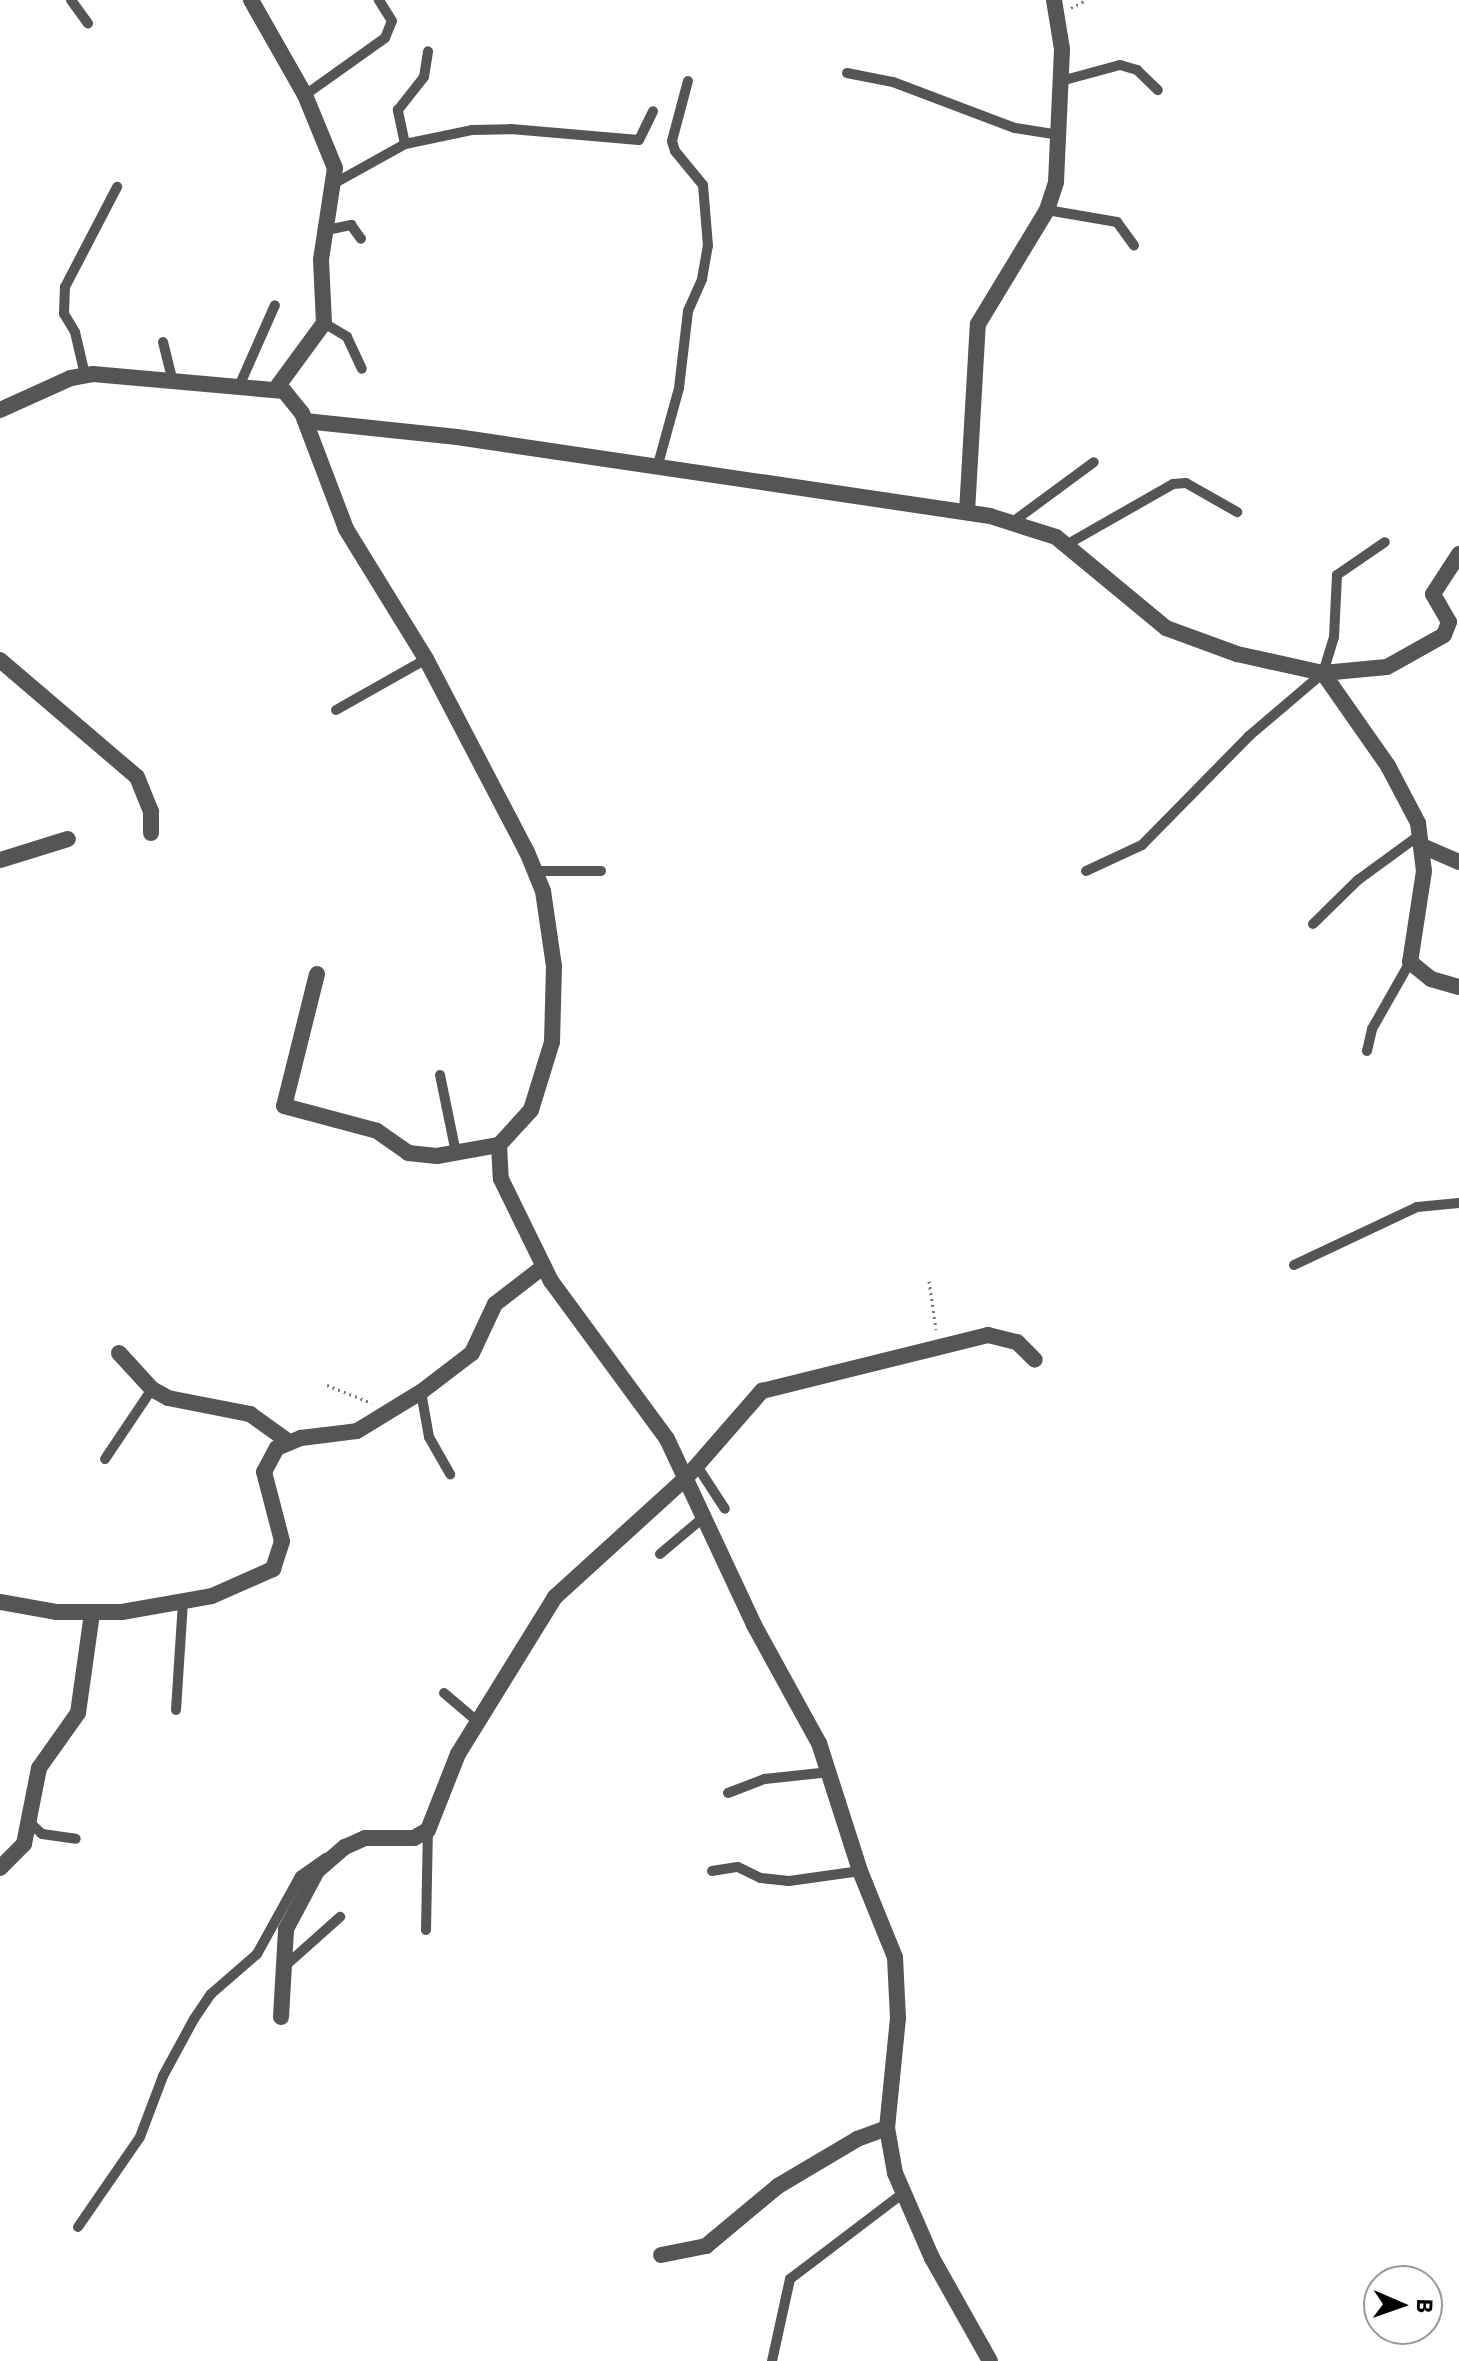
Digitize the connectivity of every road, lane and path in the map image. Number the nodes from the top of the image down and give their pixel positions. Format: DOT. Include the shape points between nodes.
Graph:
graph roads {
  1 [pos="71,0"];
  2 [pos="251,0"];
  3 [pos="379,0"];
  4 [pos="1054,0"];
  5 [pos="88,23"];
  6 [pos="428,51"];
  7 [pos="847,73"];
  8 [pos="688,81"];
  9 [pos="1061,81"];
  10 [pos="1158,90"];
  11 [pos="305,95"];
  12 [pos="653,111"];
  13 [pos="1059,135"];
  14 [pos="405,144"];
  15 [pos="335,183"];
  16 [pos="117,187"];
  17 [pos="1047,210"];
  18 [pos="327,230"];
  19 [pos="361,239"];
  20 [pos="1134,245"];
  21 [pos="275,305"];
  22 [pos="324,323"];
  23 [pos="163,342"];
  24 [pos="362,369"];
  25 [pos="85,375"];
  26 [pos="172,379"];
  27 [pos="240,384"];
  28 [pos="277,387"];
  29 [pos="0,410"];
  30 [pos="305,421"];
  31 [pos="1094,462"];
  32 [pos="657,468"];
  33 [pos="967,512"];
  34 [pos="1237,512"];
  35 [pos="1014,521"];
  36 [pos="1385,542"];
  37 [pos="1066,545"];
  38 [pos="1459,554"];
  39 [pos="1453,628"];
  40 [pos="426,659"];
  41 [pos="0,660"];
  42 [pos="1323,673"];
  43 [pos="336,710"];
  44 [pos="151,833"];
  45 [pos="68,839"];
  46 [pos="1422,840"];
  47 [pos="0,860"];
  48 [pos="1459,862"];
  49 [pos="535,871"];
  50 [pos="601,871"];
  51 [pos="1086,871"];
  52 [pos="1313,924"];
  53 [pos="1410,962"];
  54 [pos="317,974"];
  55 [pos="1459,987"];
  56 [pos="1367,1051"];
  57 [pos="440,1075"];
  58 [pos="499,1145"];
  59 [pos="456,1153"];
  60 [pos="1459,1203"];
  61 [pos="1294,1265"];
  62 [pos="543,1267"];
  63 [pos="929,1281"];
  64 [pos="939,1346"];
  65 [pos="119,1353"];
  66 [pos="1035,1360"];
  67 [pos="327,1385"];
  68 [pos="152,1389"];
  69 [pos="421,1392"];
  70 [pos="392,1411"];
  71 [pos="289,1442"];
  72 [pos="105,1459"];
  73 [pos="691,1472"];
  74 [pos="450,1474"];
  75 [pos="725,1509"];
  76 [pos="704,1517"];
  77 [pos="660,1554"];
  78 [pos="0,1602"];
  79 [pos="183,1602"];
  80 [pos="92,1613"];
  81 [pos="444,1693"];
  82 [pos="176,1710"];
  83 [pos="477,1721"];
  84 [pos="830,1772"];
  85 [pos="728,1793"];
  86 [pos="27,1820"];
  87 [pos="428,1830"];
  88 [pos="76,1839"];
  89 [pos="332,1856"];
  90 [pos="0,1867"];
  91 [pos="712,1871"];
  92 [pos="860,1871"];
  93 [pos="340,1917"];
  94 [pos="426,1930"];
  95 [pos="282,1968"];
  96 [pos="281,2017"];
  97 [pos="887,2128"];
  98 [pos="902,2194"];
  99 [pos="78,2227"];
  100 [pos="661,2255"];
  101 [pos="772,2361"];
  102 [pos="990,2361"];
  1 -- 5 [label="lane"];
  2 -- 11 [label="street"];
  3 -- 11 [label="lane" via="392,21 385,38"];
  4 -- 9 [label="street"];
  6 -- 14 [label="lane" via="424,77 398,110"];
  7 -- 13 [label="lane" via="907,86 1015,128"];
  8 -- 32 [label="lane" via="672,141 703,185 708,246 688,311 679,388"];
  9 -- 10 [label="lane" via="1120,65 1137,70"];
  9 -- 13 [label="street"];
  11 -- 15 [label="street" via="329,150"];
  12 -- 14 [label="lane" via="639,140 485,129"];
  13 -- 17 [label="street"];
  14 -- 15 [label="lane"];
  15 -- 18 [label="street"];
  16 -- 25 [label="lane" via="65,287 64,314 75,332"];
  17 -- 20 [label="lane" via="1117,222"];
  17 -- 33 [label="street" via="978,324"];
  18 -- 19 [label="lane" via="351,225"];
  18 -- 22 [label="street" via="321,260"];
  21 -- 27 [label="lane"];
  22 -- 24 [label="lane" via="347,337"];
  22 -- 28 [label="street"];
  23 -- 26 [label="lane"];
  25 -- 26 [label="street"];
  25 -- 29 [label="street"];
  26 -- 27 [label="street"];
  27 -- 28 [label="street"];
  28 -- 30 [label="street" via="293,399"];
  30 -- 32 [label="street" via="371,425"];
  30 -- 40 [label="street" via="346,529"];
  31 -- 35 [label="lane"];
  32 -- 33 [label="street"];
  33 -- 35 [label="street"];
  34 -- 37 [label="lane" via="1186,483 1173,484"];
  35 -- 37 [label="street"];
  36 -- 42 [label="lane" via="1337,575 1334,637"];
  37 -- 42 [label="street" via="1166,628 1237,654"];
  38 -- 39 [label="street" via="1433,594"];
  39 -- 42 [label="street" via="1387,667"];
  40 -- 43 [label="lane"];
  40 -- 49 [label="street"];
  41 -- 44 [label="street" via="137,777 151,812"];
  42 -- 46 [label="street" via="1388,766"];
  42 -- 51 [label="lane" via="1249,736 1142,845"];
  45 -- 47 [label="street"];
  46 -- 48 [label="street"];
  46 -- 52 [label="lane" via="1358,880"];
  46 -- 53 [label="street" via="1420,918"];
  49 -- 50 [label="lane"];
  49 -- 58 [label="street" via="554,966 552,1042 531,1110"];
  53 -- 55 [label="street" via="1424,976"];
  53 -- 56 [label="lane" via="1372,1029"];
  54 -- 59 [label="street" via="284,1106 377,1131 408,1153"];
  57 -- 59 [label="lane"];
  58 -- 59 [label="street"];
  58 -- 62 [label="street" via="501,1179"];
  60 -- 61 [label="lane" via="1417,1207"];
  62 -- 69 [label="street" via="495,1304 472,1353"];
  62 -- 73 [label="street"];
  63 -- 64 [label="path"];
  64 -- 66 [label="street" via="1004,1337"];
  64 -- 73 [label="street" via="879,1365 770,1385"];
  65 -- 68 [label="street"];
  67 -- 70 [label="path"];
  68 -- 71 [label="street" via="191,1405 250,1414"];
  68 -- 72 [label="lane"];
  69 -- 70 [label="street"];
  69 -- 74 [label="lane" via="429,1437"];
  70 -- 71 [label="street" via="357,1431"];
  71 -- 79 [label="street" via="277,1448 264,1472 282,1541 280,1561 254,1580"];
  73 -- 75 [label="lane"];
  73 -- 76 [label="street"];
  73 -- 83 [label="street" via="555,1597"];
  76 -- 77 [label="lane"];
  76 -- 84 [label="street" via="754,1625 808,1718"];
  78 -- 80 [label="street"];
  79 -- 80 [label="street"];
  79 -- 82 [label="lane"];
  80 -- 86 [label="street" via="78,1713 39,1768"];
  81 -- 83 [label="lane"];
  83 -- 87 [label="street"];
  84 -- 85 [label="lane" via="765,1779"];
  84 -- 92 [label="street"];
  86 -- 88 [label="lane" via="42,1834"];
  86 -- 90 [label="street" via="24,1844"];
  87 -- 89 [label="street" via="414,1838 365,1838"];
  87 -- 94 [label="lane"];
  89 -- 95 [label="street" via="292,1912"];
  89 -- 99 [label="lane" via="300,1876 257,1954 202,2006 168,2064 140,2137"];
  91 -- 92 [label="lane" via="738,1867 761,1878 789,1881"];
  92 -- 97 [label="street" via="888,1935 899,1986"];
  93 -- 95 [label="lane"];
  95 -- 96 [label="street"];
  97 -- 98 [label="street"];
  97 -- 100 [label="street" via="857,2139 778,2186 706,2246"];
  98 -- 101 [label="lane" via="790,2279"];
  98 -- 102 [label="street"];
}
